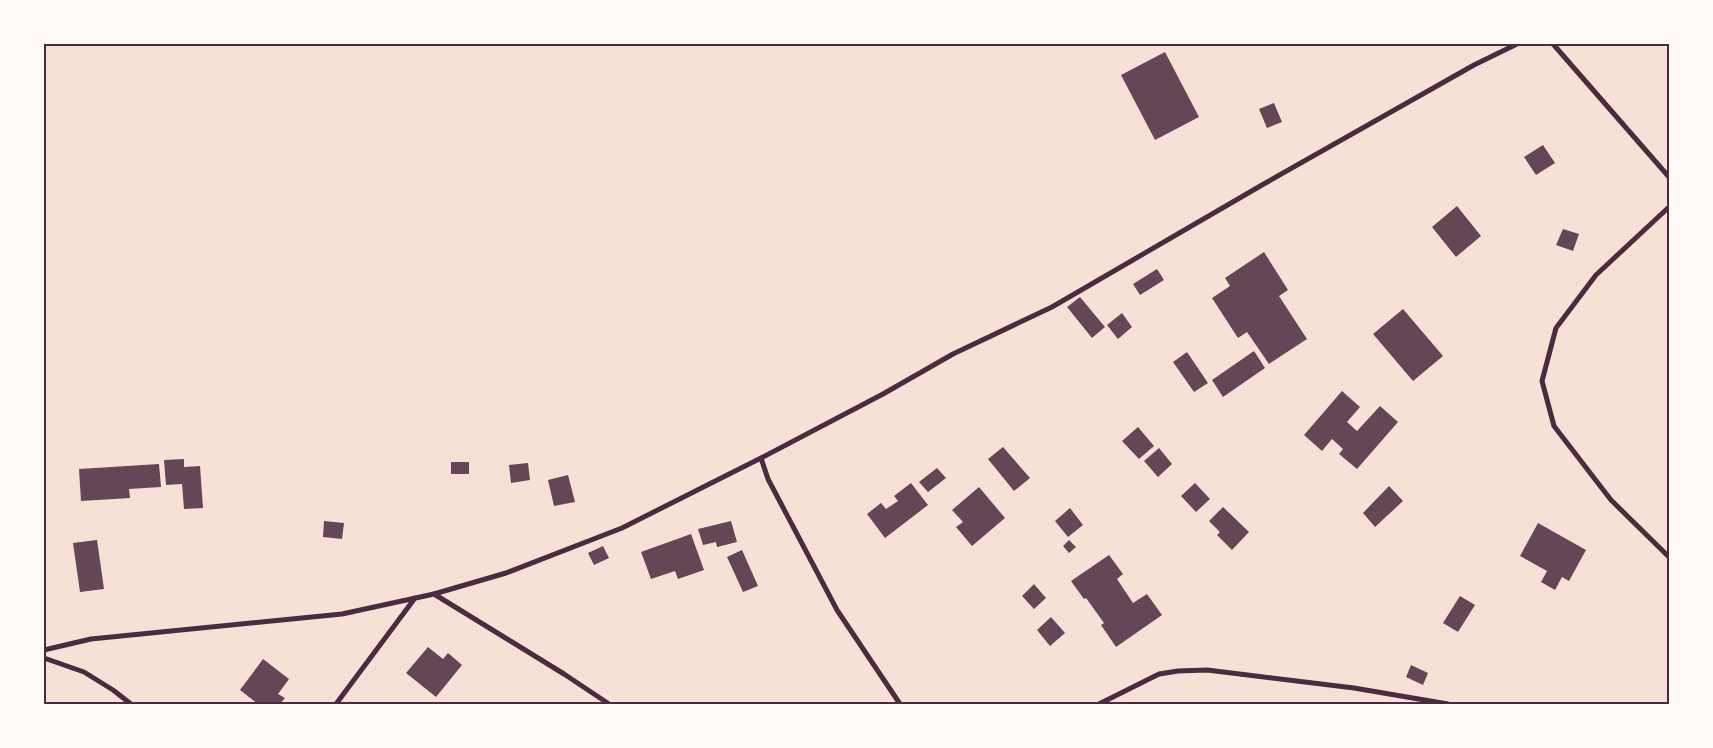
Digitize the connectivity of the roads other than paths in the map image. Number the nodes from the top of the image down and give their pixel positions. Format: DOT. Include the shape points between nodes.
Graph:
graph roads {
  1 [pos="1517,44"];
  2 [pos="1553,44"];
  3 [pos="1669,177"];
  4 [pos="1669,207"];
  5 [pos="760,458"];
  6 [pos="1669,557"];
  7 [pos="434,594"];
  8 [pos="415,598"];
  9 [pos="44,650"];
  10 [pos="44,658"];
  11 [pos="131,704"];
  12 [pos="336,704"];
  13 [pos="609,704"];
  14 [pos="900,704"];
  15 [pos="1099,704"];
  16 [pos="1448,704"];
  1 -- 5 [label="street" via="1262,185 1052,308 953,354"];
  2 -- 3 [label="street"];
  4 -- 6 [label="street" via="1596,275 1556,328 1542,381 1554,426 1611,500"];
  5 -- 7 [label="street" via="622,528 506,572"];
  5 -- 14 [label="street" via="837,610"];
  7 -- 8 [label="street"];
  7 -- 13 [label="street"];
  8 -- 9 [label="street" via="342,614 92,639"];
  8 -- 12 [label="street"];
  10 -- 11 [label="street" via="84,672"];
  15 -- 16 [label="street" via="1159,674 1207,670 1354,688"];
}
